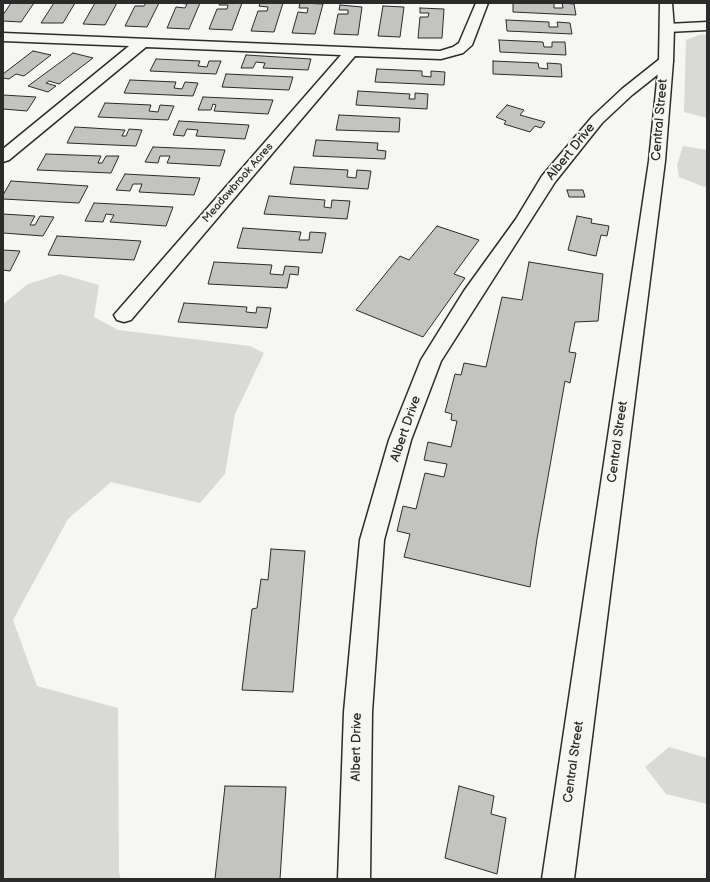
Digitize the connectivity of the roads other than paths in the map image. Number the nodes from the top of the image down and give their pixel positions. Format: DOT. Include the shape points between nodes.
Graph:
graph roads {
  1 [pos="482,3"];
  2 [pos="666,3"];
  3 [pos="707,26"];
  4 [pos="667,28"];
  5 [pos="3,37"];
  6 [pos="142,43"];
  7 [pos="352,51"];
  8 [pos="666,61"];
  9 [pos="3,157"];
  10 [pos="124,315"];
  11 [pos="354,879"];
  12 [pos="558,879"];
  1 -- 7 [label="street" via="464,45 452,53 432,56"];
  2 -- 4 [label="street, Central Street"];
  3 -- 4 [label="street"];
  4 -- 8 [label="street, Central Street"];
  5 -- 6 [label="street"];
  6 -- 7 [label="street"];
  6 -- 9 [label="street"];
  7 -- 10 [label="street, Meadowbrook Acres"];
  8 -- 11 [label="street, Albert Drive" via="597,120 548,180 523,221 470,296 431,360 400,440 372,540 358,712"];
  8 -- 12 [label="street, Central Street" via="657,161"];
}
